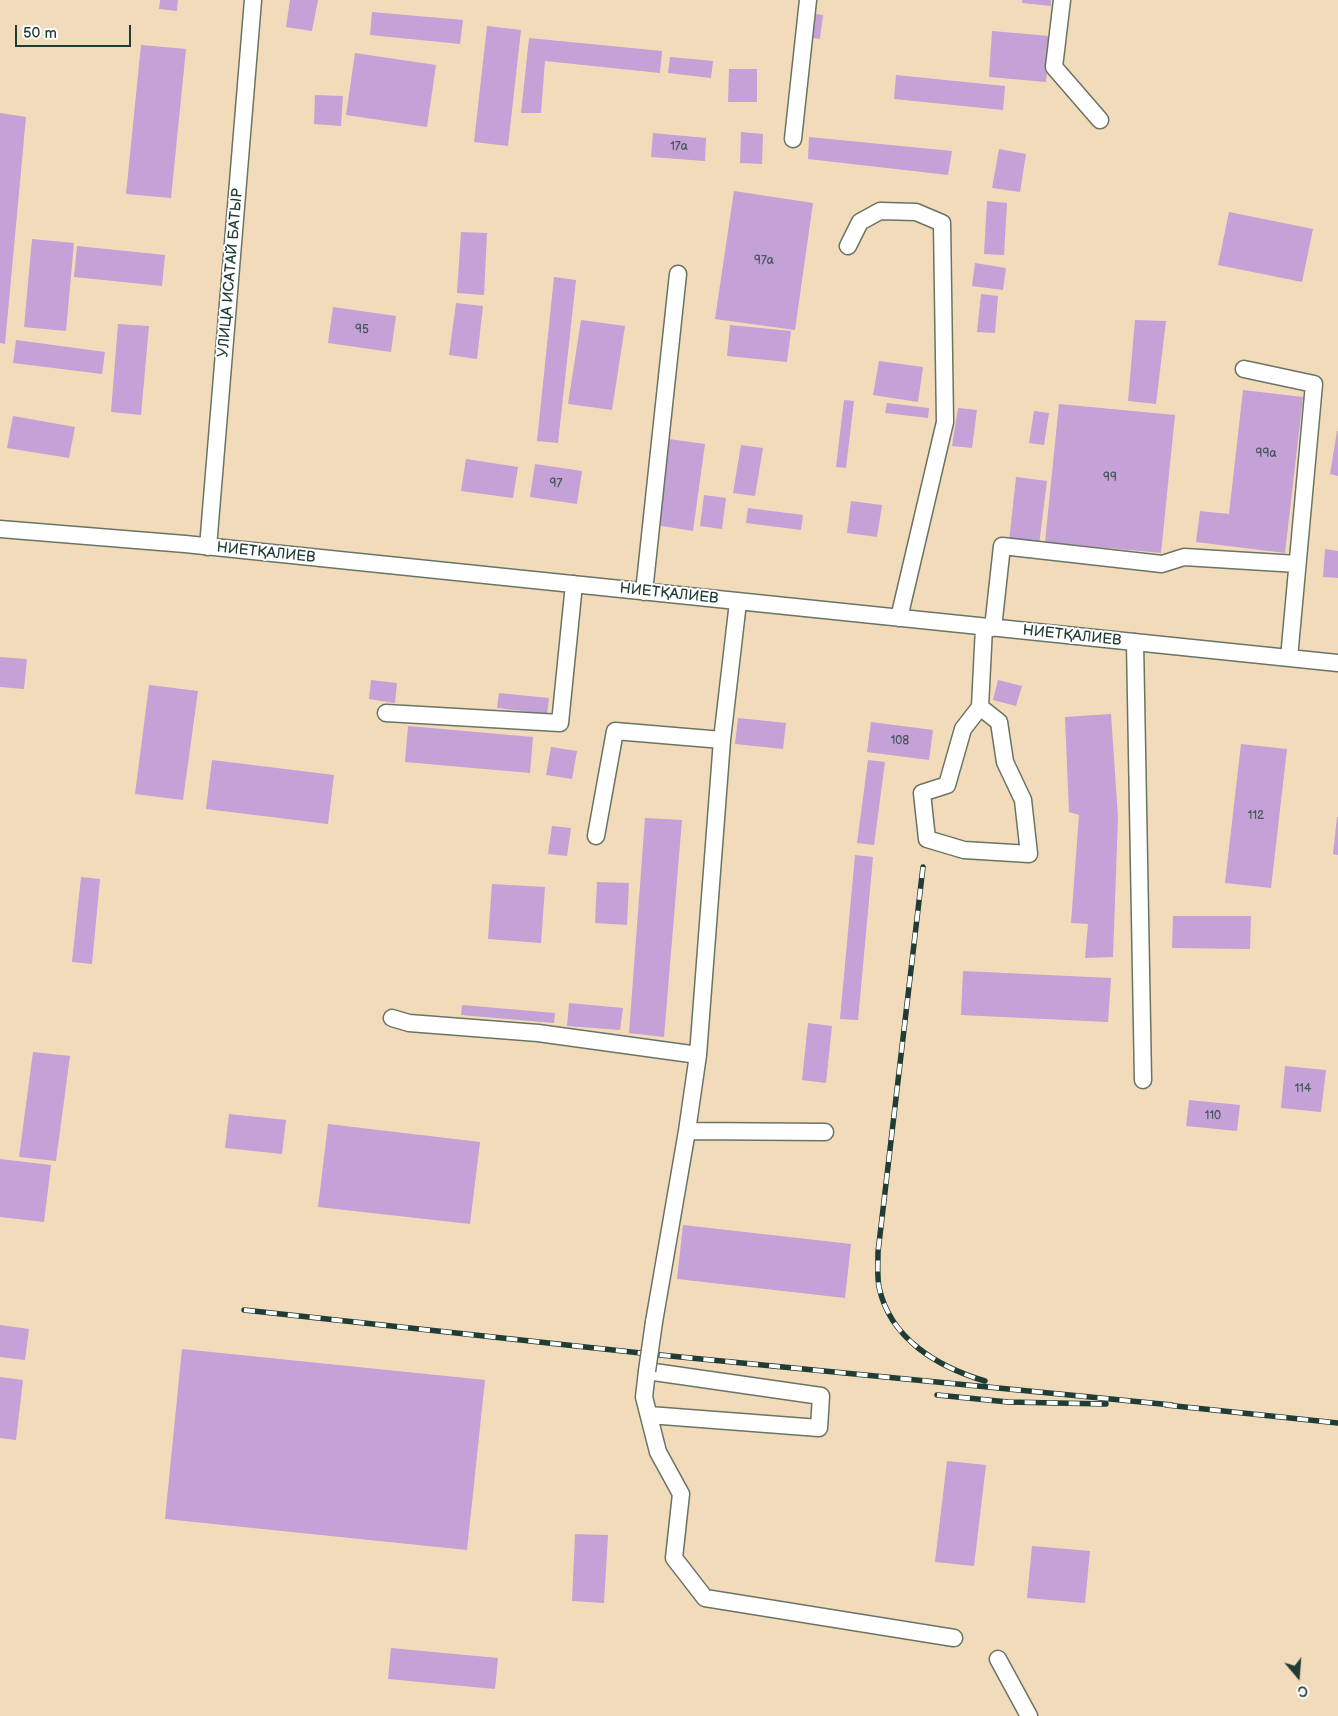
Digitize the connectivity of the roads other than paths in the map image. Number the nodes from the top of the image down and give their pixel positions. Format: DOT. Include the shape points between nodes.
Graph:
graph roads {
  1 [pos="253,0"];
  2 [pos="808,0"];
  3 [pos="1062,0"];
  4 [pos="1100,120"];
  5 [pos="793,138"];
  6 [pos="848,246"];
  7 [pos="678,274"];
  8 [pos="1244,368"];
  9 [pos="0,529"];
  10 [pos="208,547"];
  11 [pos="1297,564"];
  12 [pos="574,584"];
  13 [pos="644,592"];
  14 [pos="738,602"];
  15 [pos="899,618"];
  16 [pos="988,627"];
  17 [pos="1135,642"];
  18 [pos="1289,658"];
  19 [pos="1338,663"];
  20 [pos="980,707"];
  21 [pos="386,713"];
  22 [pos="722,740"];
  23 [pos="596,836"];
  24 [pos="392,1018"];
  25 [pos="698,1055"];
  26 [pos="1143,1080"];
  27 [pos="687,1132"];
  28 [pos="825,1132"];
  29 [pos="647,1371"];
  30 [pos="649,1415"];
  31 [pos="954,1638"];
  32 [pos="998,1659"];
  33 [pos="1029,1716"];
  1 -- 10 [label="street, УЛИЦА ИСАТАЙ БАТЫР"];
  2 -- 5 [label="street"];
  3 -- 4 [label="street" via="1054,67"];
  6 -- 15 [label="street" via="860,222 880,211 916,212 942,223 945,422"];
  7 -- 13 [label="street"];
  8 -- 11 [label="street" via="1314,384"];
  9 -- 10 [label="street, НИЕТҚАЛИЕВ"];
  10 -- 12 [label="street, НИЕТҚАЛИЕВ"];
  11 -- 16 [label="street" via="1184,557 1162,564 1002,546"];
  11 -- 18 [label="street"];
  12 -- 13 [label="street, НИЕТҚАЛИЕВ"];
  12 -- 21 [label="street" via="560,723"];
  13 -- 14 [label="street, НИЕТҚАЛИЕВ"];
  14 -- 15 [label="street, НИЕТҚАЛИЕВ"];
  14 -- 22 [label="street"];
  15 -- 16 [label="street, НИЕТҚАЛИЕВ"];
  16 -- 17 [label="street, НИЕТҚАЛИЕВ"];
  16 -- 20 [label="street"];
  17 -- 18 [label="street, НИЕТҚАЛИЕВ"];
  17 -- 26 [label="street"];
  18 -- 19 [label="street, НИЕТҚАЛИЕВ"];
  20 -- 20 [label="street" via="963,728 947,785 922,793 927,839 964,850 1029,854 1022,800 1005,762 999,722"];
  22 -- 23 [label="street" via="615,731"];
  22 -- 25 [label="street"];
  24 -- 25 [label="street" via="409,1023 538,1032"];
  25 -- 27 [label="street"];
  27 -- 28 [label="street"];
  27 -- 29 [label="street, bridge"];
  29 -- 30 [label="street" via="644,1397"];
  29 -- 30 [label="street" via="821,1396 819,1428"];
  30 -- 31 [label="street" via="658,1452 681,1494 674,1558 705,1598"];
  32 -- 33 [label="street"];
}
